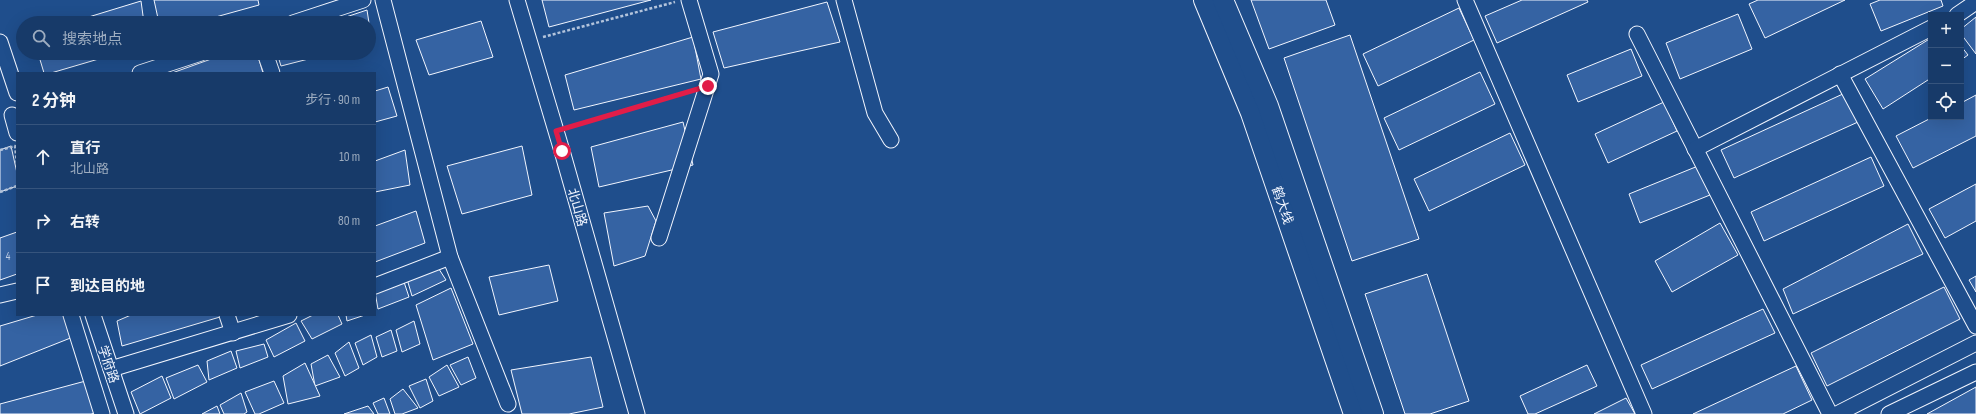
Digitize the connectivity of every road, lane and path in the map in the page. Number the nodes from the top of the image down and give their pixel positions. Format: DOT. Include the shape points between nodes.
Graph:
graph roads {
  1 [pos="363,0"];
  2 [pos="383,0"];
  3 [pos="517,0"];
  4 [pos="681,0"];
  5 [pos="689,0"];
  6 [pos="844,0"];
  7 [pos="1204,0"];
  8 [pos="1223,0"];
  9 [pos="1470,2"];
  10 [pos="1976,2"];
  11 [pos="1961,12"];
  12 [pos="314,16"];
  13 [pos="1928,30"];
  14 [pos="1637,34"];
  15 [pos="529,41"];
  16 [pos="0,42"];
  17 [pos="180,60"];
  18 [pos="268,60"];
  19 [pos="145,72"];
  20 [pos="272,72"];
  21 [pos="1840,74"];
  22 [pos="708,86"];
  23 [pos="16,90"];
  24 [pos="10,115"];
  25 [pos="16,130"];
  26 [pos="556,131"];
  27 [pos="891,140"];
  28 [pos="1695,149"];
  29 [pos="0,150"];
  30 [pos="16,156"];
  31 [pos="16,186"];
  32 [pos="0,192"];
  33 [pos="659,238"];
  34 [pos="450,257"];
  35 [pos="376,286"];
  36 [pos="16,291"];
  37 [pos="0,296"];
  38 [pos="71,316"];
  39 [pos="93,316"];
  40 [pos="227,316"];
  41 [pos="286,316"];
  42 [pos="1976,326"];
  43 [pos="233,333"];
  44 [pos="1976,343"];
  45 [pos="111,369"];
  46 [pos="1976,372"];
  47 [pos="508,404"];
  48 [pos="102,414"];
  49 [pos="126,414"];
  50 [pos="636,414"];
  51 [pos="1354,414"];
  52 [pos="1373,414"];
  53 [pos="1644,414"];
  54 [pos="1830,414"];
  55 [pos="1837,414"];
  56 [pos="1889,414"];
  1 -- 12 [label="street"];
  2 -- 34 [label="street"];
  3 -- 15 [label="street, 北山路"];
  4 -- 15 [label="path"];
  5 -- 22 [label="street" via="711,74"];
  6 -- 27 [label="street" via="875,113"];
  7 -- 51 [label="main road, 鹤大线" via="1251,113"];
  8 -- 52 [label="main road, 鹤大线" via="1268,106"];
  9 -- 53 [label="street"];
  10 -- 11 [label="street"];
  13 -- 21 [label="street"];
  14 -- 28 [label="street"];
  15 -- 26 [label="street, 北山路"];
  16 -- 23 [label="street"];
  17 -- 19 [label="street"];
  18 -- 20 [label="street"];
  21 -- 28 [label="street"];
  21 -- 42 [label="street"];
  22 -- 26 [label="path"];
  22 -- 33 [label="street"];
  24 -- 25 [label="street"];
  26 -- 50 [label="street, 北山路"];
  28 -- 54 [label="street"];
  29 -- 30 [label="path" via="15,146"];
  31 -- 32 [label="path"];
  34 -- 35 [label="street"];
  34 -- 47 [label="street"];
  36 -- 37 [label="street"];
  38 -- 48 [label="street"];
  39 -- 45 [label="street, 学府路"];
  40 -- 43 [label="street"];
  41 -- 43 [label="street"];
  43 -- 45 [label="street"];
  44 -- 55 [label="street"];
  45 -- 49 [label="street, 学府路"];
  46 -- 56 [label="street"];
}
